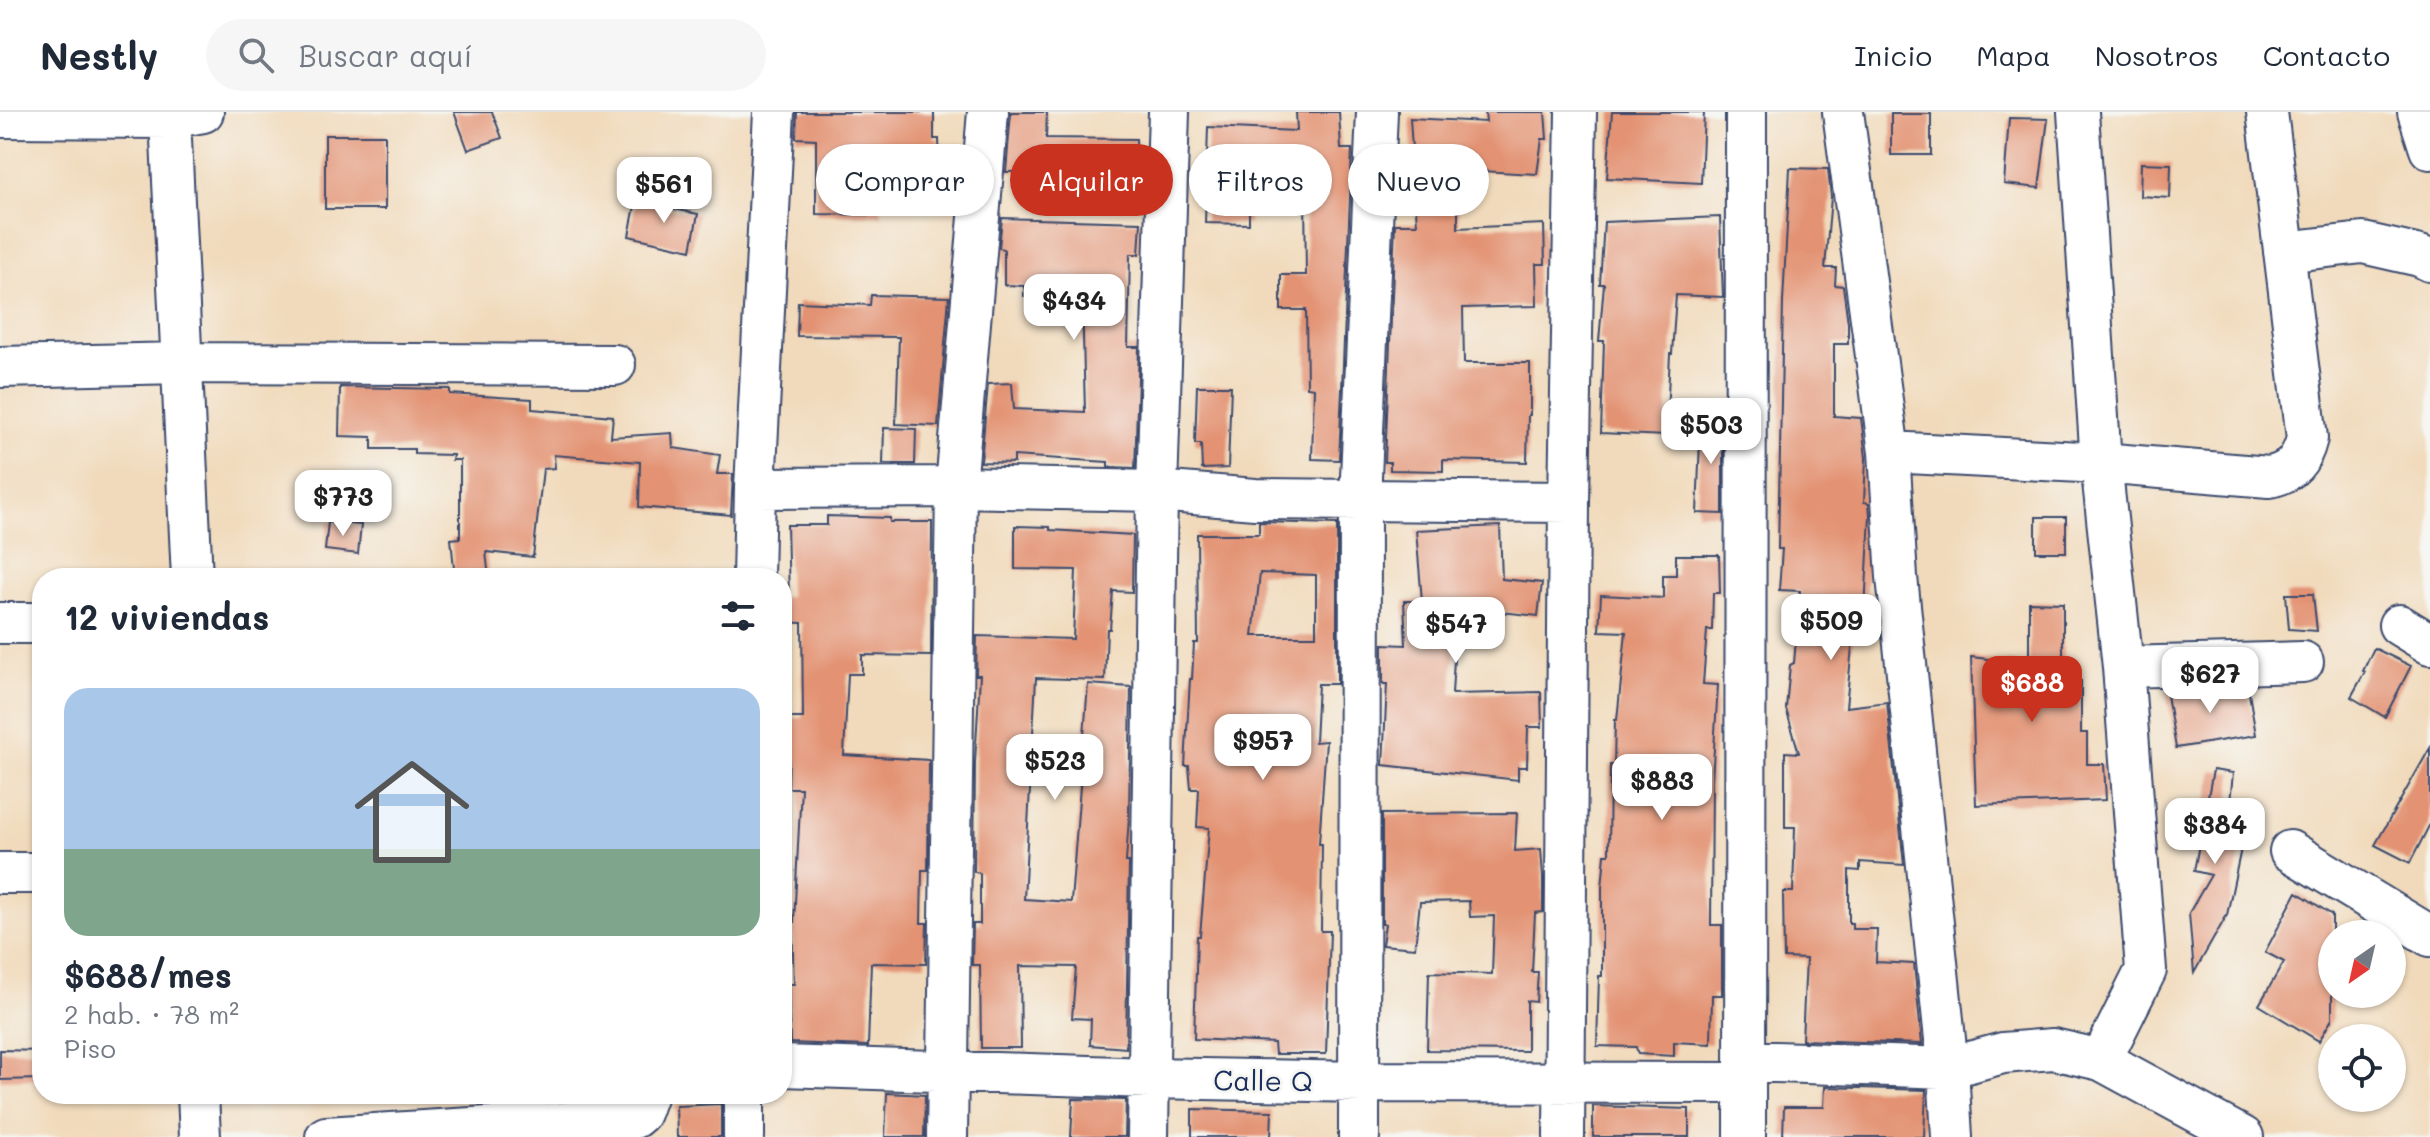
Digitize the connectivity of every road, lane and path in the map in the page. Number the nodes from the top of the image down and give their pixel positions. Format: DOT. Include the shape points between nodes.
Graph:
graph roads {
  1 [pos="774,112"];
  2 [pos="988,112"];
  3 [pos="1169,112"];
  4 [pos="1377,112"];
  5 [pos="1576,112"];
  6 [pos="1746,112"];
  7 [pos="1843,112"];
  8 [pos="2078,112"];
  9 [pos="2267,112"];
  10 [pos="2418,112"];
  11 [pos="186,115"];
  12 [pos="0,117"];
  13 [pos="2430,149"];
  14 [pos="2284,252"];
  15 [pos="2430,261"];
  16 [pos="183,363"];
  17 [pos="615,365"];
  18 [pos="0,367"];
  19 [pos="1889,452"];
  20 [pos="2101,463"];
  21 [pos="956,487"];
  22 [pos="755,488"];
  23 [pos="1157,491"];
  24 [pos="1360,500"];
  25 [pos="1569,502"];
  26 [pos="192,568"];
  27 [pos="753,568"];
  28 [pos="0,623"];
  29 [pos="32,623"];
  30 [pos="2303,662"];
  31 [pos="2123,667"];
  32 [pos="2290,851"];
  33 [pos="0,873"];
  34 [pos="32,873"];
  35 [pos="2430,936"];
  36 [pos="2101,1060"];
  37 [pos="792,1066"];
  38 [pos="1948,1068"];
  39 [pos="947,1071"];
  40 [pos="1745,1072"];
  41 [pos="1149,1078"];
  42 [pos="1361,1082"];
  43 [pos="1565,1082"];
  44 [pos="198,1104"];
  45 [pos="643,1104"];
  46 [pos="744,1104"];
  47 [pos="2232,1134"];
  48 [pos="200,1137"];
  49 [pos="326,1137"];
  50 [pos="744,1137"];
  51 [pos="947,1137"];
  52 [pos="1148,1137"];
  53 [pos="1359,1137"];
  54 [pos="1564,1137"];
  55 [pos="1745,1137"];
  56 [pos="1952,1137"];
  1 -- 22 [label="street"];
  2 -- 21 [label="street"];
  3 -- 23 [label="street"];
  4 -- 24 [label="street"];
  5 -- 25 [label="street"];
  6 -- 40 [label="street"];
  7 -- 19 [label="street"];
  8 -- 20 [label="street"];
  9 -- 14 [label="street"];
  10 -- 13 [label="street"];
  11 -- 12 [label="street"];
  11 -- 16 [label="street"];
  14 -- 15 [label="street" via="2363,243"];
  14 -- 20 [label="street" via="2307,438 2295,465 2269,477"];
  16 -- 17 [label="street"];
  16 -- 18 [label="street"];
  16 -- 26 [label="street"];
  19 -- 20 [label="street"];
  19 -- 38 [label="street"];
  20 -- 31 [label="street"];
  21 -- 22 [label="street"];
  21 -- 23 [label="street"];
  21 -- 39 [label="street"];
  22 -- 27 [label="street"];
  23 -- 24 [label="street"];
  23 -- 41 [label="street"];
  24 -- 25 [label="street"];
  24 -- 42 [label="street"];
  25 -- 43 [label="street"];
  28 -- 29 [label="street"];
  30 -- 31 [label="street"];
  31 -- 36 [label="street" via="2146,970"];
  32 -- 35 [label="street"];
  33 -- 34 [label="street"];
  36 -- 38 [label="street" via="2053,1049 2003,1053"];
  36 -- 47 [label="street"];
  37 -- 39 [label="street, Calle Q"];
  38 -- 40 [label="street, Calle Q"];
  38 -- 56 [label="street"];
  39 -- 41 [label="street, Calle Q"];
  39 -- 51 [label="street"];
  40 -- 43 [label="street, Calle Q"];
  40 -- 55 [label="street"];
  41 -- 42 [label="street, Calle Q"];
  41 -- 52 [label="street"];
  42 -- 43 [label="street, Calle Q"];
  42 -- 53 [label="street"];
  43 -- 54 [label="street"];
  44 -- 48 [label="street"];
  45 -- 49 [label="street" via="634,1118"];
  46 -- 50 [label="street"];
}
